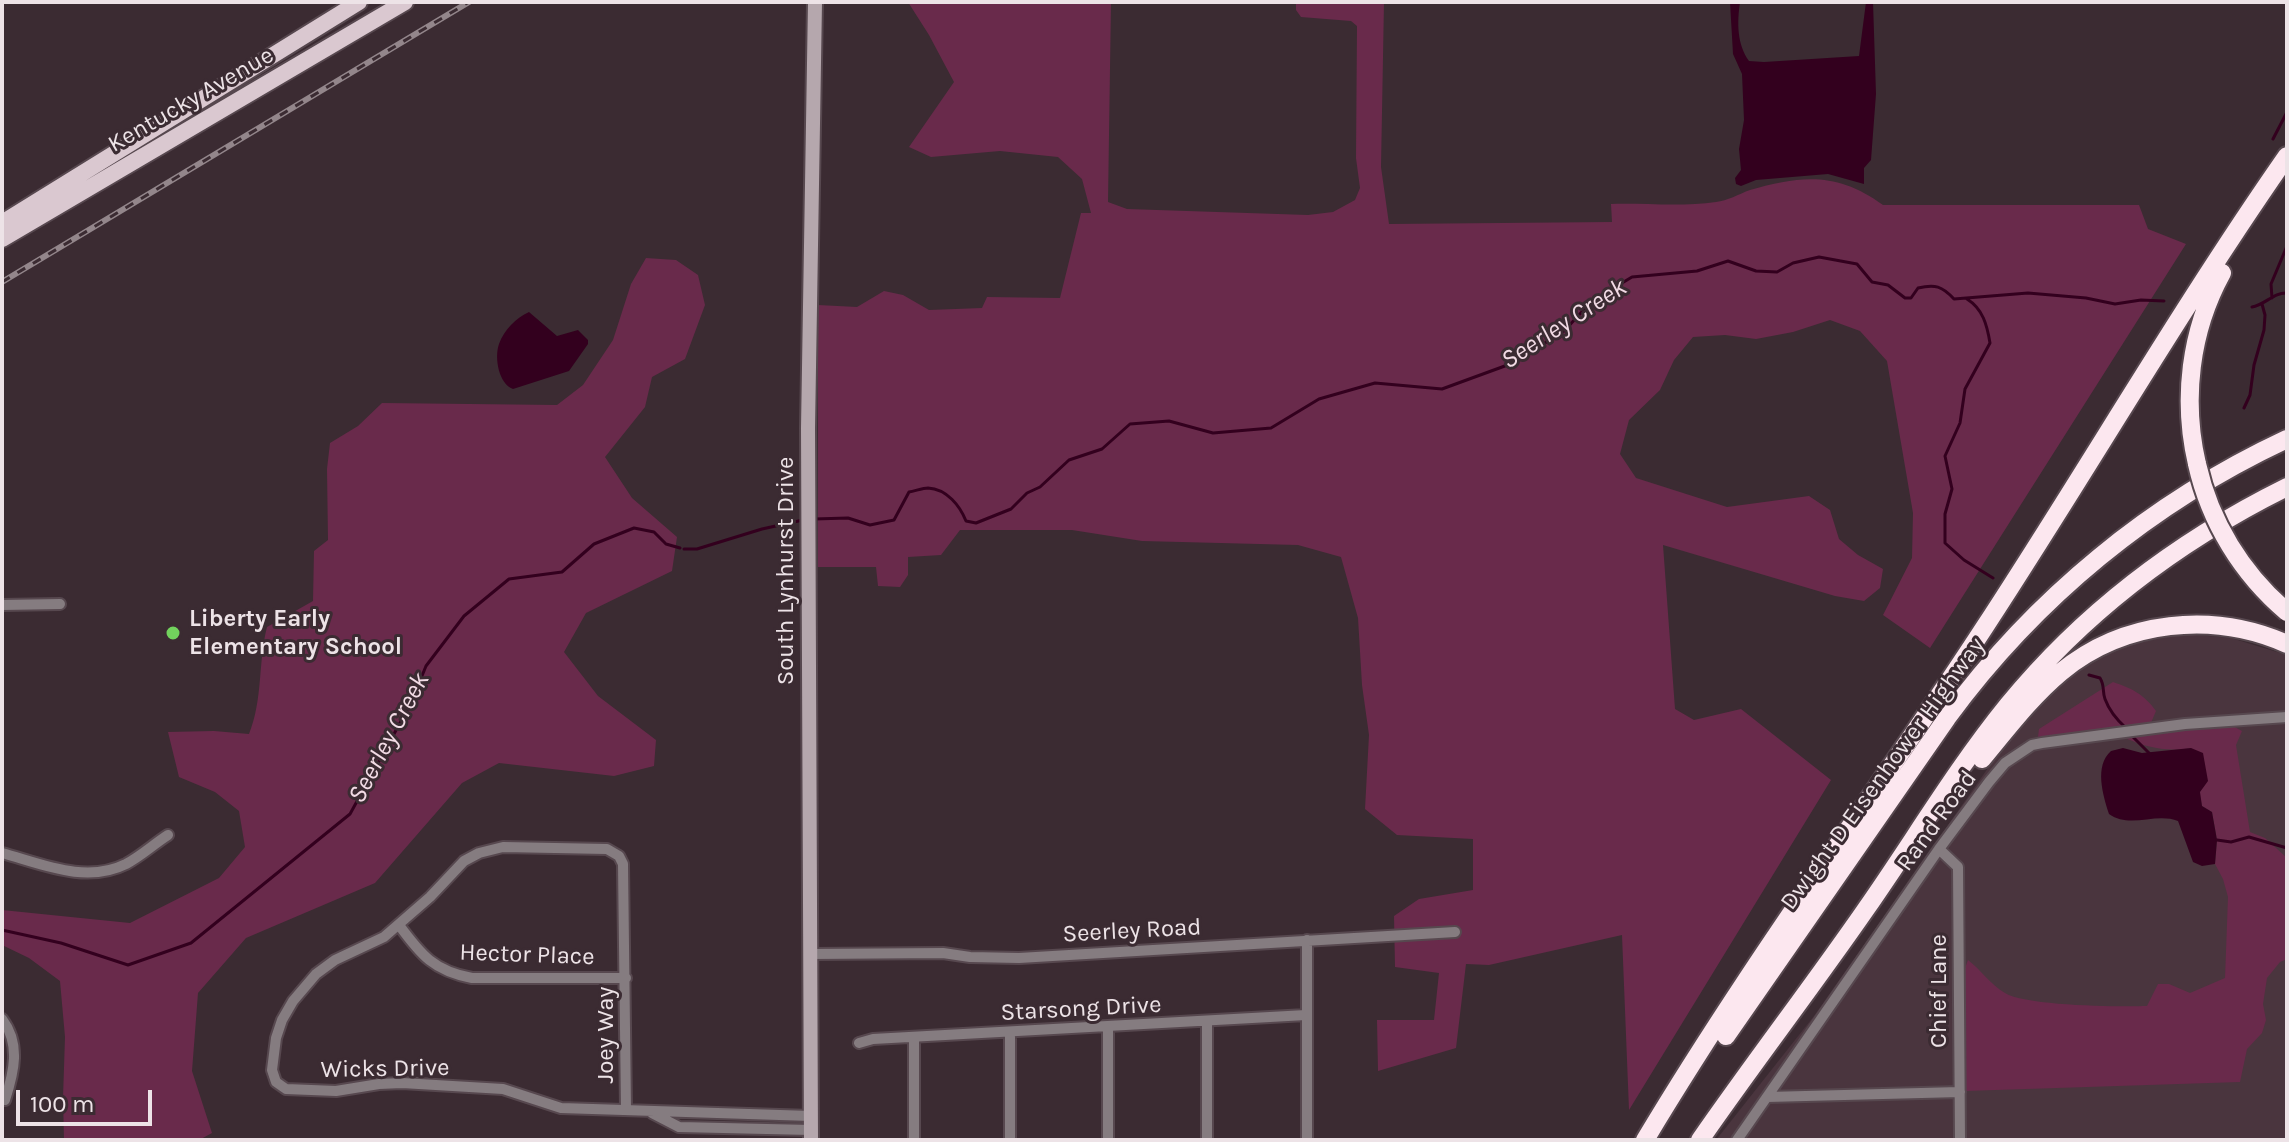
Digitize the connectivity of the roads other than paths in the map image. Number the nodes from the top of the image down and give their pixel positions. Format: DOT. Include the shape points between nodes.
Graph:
graph roads {
  1 [pos="359,2"];
  2 [pos="405,2"];
  3 [pos="815,2"];
  4 [pos="2287,156"];
  5 [pos="2287,164"];
  6 [pos="2,223"];
  7 [pos="2,239"];
  8 [pos="2287,439"];
  9 [pos="2287,487"];
  10 [pos="60,604"];
  11 [pos="2,605"];
  12 [pos="2287,612"];
  13 [pos="2287,644"];
  14 [pos="2287,717"];
  15 [pos="168,835"];
  16 [pos="1912,844"];
  17 [pos="1939,849"];
  18 [pos="2,853"];
  19 [pos="399,925"];
  20 [pos="1455,932"];
  21 [pos="1307,940"];
  22 [pos="811,954"];
  23 [pos="626,978"];
  24 [pos="1306,1015"];
  25 [pos="2,1019"];
  26 [pos="1207,1021"];
  27 [pos="1108,1027"];
  28 [pos="1010,1034"];
  29 [pos="914,1037"];
  30 [pos="859,1043"];
  31 [pos="1960,1092"];
  32 [pos="1767,1097"];
  33 [pos="5,1100"];
  34 [pos="626,1110"];
  35 [pos="811,1128"];
  36 [pos="914,1140"];
  37 [pos="1010,1140"];
  38 [pos="1108,1140"];
  39 [pos="1207,1140"];
  40 [pos="1307,1140"];
  41 [pos="1645,1140"];
  42 [pos="1654,1140"];
  43 [pos="1700,1140"];
  44 [pos="1737,1140"];
  45 [pos="1960,1140"];
  1 -- 6 [label="main road, Kentucky Avenue"];
  2 -- 7 [label="main road, Kentucky Avenue"];
  3 -- 22 [label="main road, South Lynhurst Drive" via="808,509"];
  4 -- 41 [label="highway"];
  5 -- 12 [label="highway, bridge" via="2220,278 2201,325 2189,391 2190,425 2209,504 2255,581"];
  8 -- 42 [label="highway, Dwight D Eisenhower Highway" via="2228,468 2120,541 1994,658 1927,746"];
  9 -- 16 [label="highway" via="2177,550 2074,634 2007,707"];
  10 -- 11 [label="street"];
  13 -- 16 [label="highway" via="2239,628 2198,624 2148,630 2091,652 2029,703"];
  14 -- 17 [label="street, Rand Road" via="2185,724 2032,745 2005,763"];
  15 -- 18 [label="street" via="125,865 97,873 63,870"];
  16 -- 43 [label="highway"];
  17 -- 31 [label="street, Chief Lane" via="1958,867"];
  17 -- 32 [label="street, Rand Road"];
  19 -- 23 [label="street, Hector Place" via="416,949 450,974"];
  19 -- 23 [label="street, Joey Way" via="464,861 479,853 503,847 607,849 623,864"];
  19 -- 34 [label="street, Wicks Drive" via="335,960 293,1001 276,1038 276,1082 286,1089 336,1091 402,1083 503,1089 561,1108"];
  20 -- 21 [label="street, Seerley Road"];
  21 -- 22 [label="street, Seerley Road" via="1019,958"];
  21 -- 24 [label="street"];
  22 -- 35 [label="main road, South Lynhurst Drive"];
  23 -- 34 [label="street, Joey Way"];
  24 -- 26 [label="street, Starsong Drive"];
  24 -- 40 [label="street"];
  25 -- 33 [label="street" via="15,1052"];
  26 -- 27 [label="street, Starsong Drive"];
  26 -- 39 [label="street"];
  27 -- 28 [label="street, Starsong Drive"];
  27 -- 38 [label="street"];
  28 -- 29 [label="street, Starsong Drive"];
  28 -- 37 [label="street"];
  29 -- 30 [label="street, Starsong Drive"];
  29 -- 36 [label="street"];
  31 -- 32 [label="street"];
  31 -- 45 [label="street, Chief Lane"];
  32 -- 44 [label="street, Rand Road"];
  34 -- 35 [label="street, Wicks Drive" via="650,1112 679,1127"];
}
